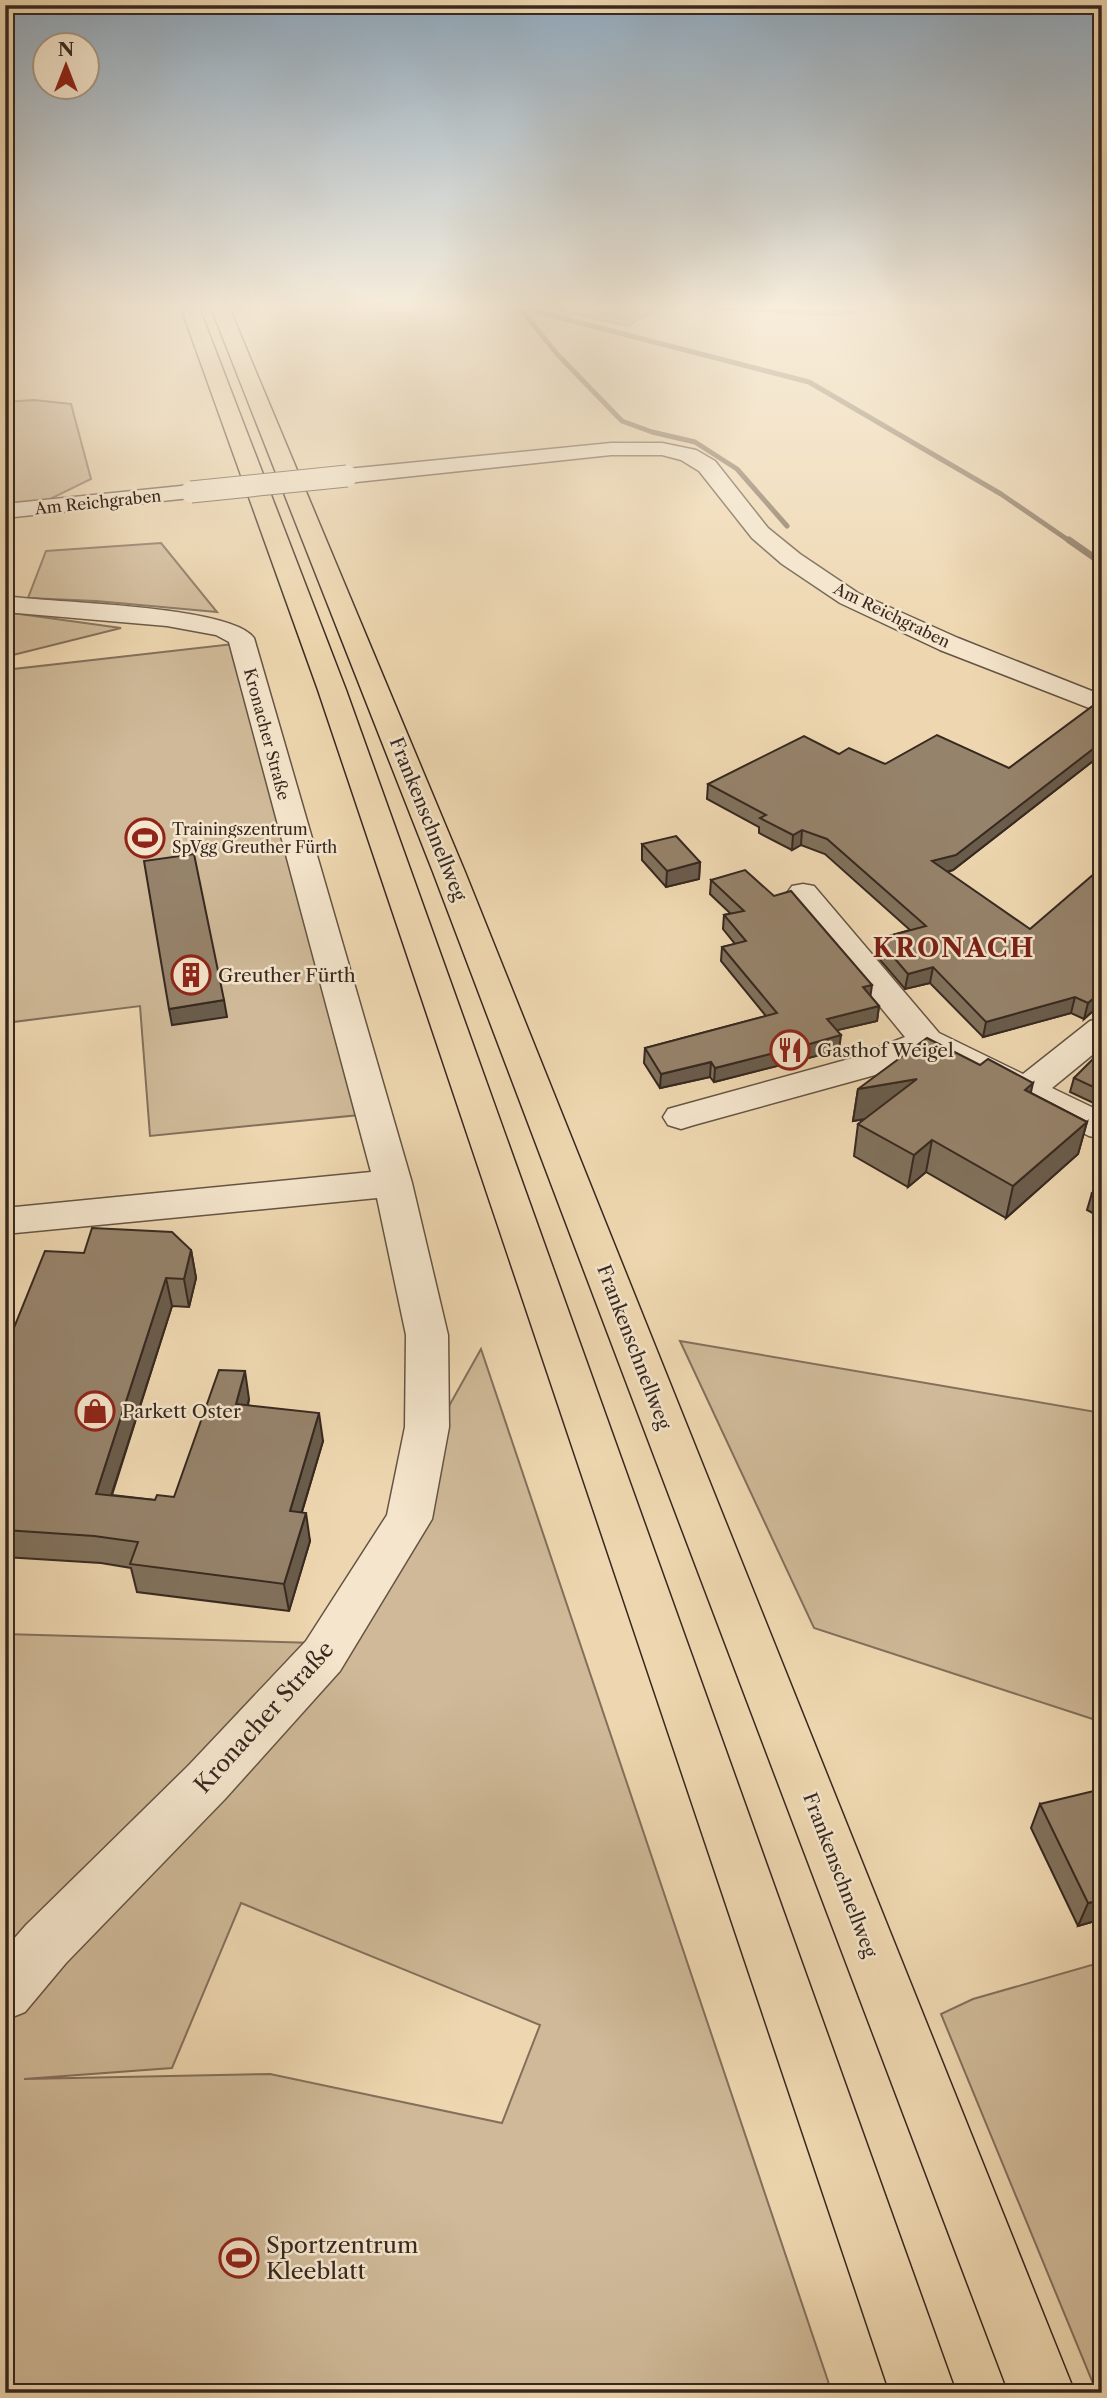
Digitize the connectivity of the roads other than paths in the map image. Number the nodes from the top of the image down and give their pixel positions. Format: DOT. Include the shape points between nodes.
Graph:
graph roads {
  1 [pos="232,417"];
  2 [pos="265,417"];
  3 [pos="5,511"];
  4 [pos="5,604"];
  5 [pos="1102,705"];
  6 [pos="803,893"];
  7 [pos="1102,1029"];
  8 [pos="927,1041"];
  9 [pos="1026,1090"];
  10 [pos="681,1117"];
  11 [pos="1102,1127"];
  12 [pos="393,1183"];
  13 [pos="5,1221"];
  14 [pos="5,1992"];
  15 [pos="923,2393"];
  16 [pos="1042,2393"];
  1 -- 15 [label="highway" via="332,690"];
  2 -- 16 [label="highway, Frankenschnellweg" via="449,872"];
  3 -- 5 [label="street, Am Reichgraben, bridge" via="611,449 662,449 688,455 707,466 760,533 849,597 949,644"];
  4 -- 12 [label="street, Kronacher Straße" via="185,621 222,627 241,638"];
  6 -- 8 [label="street"];
  7 -- 9 [label="street"];
  8 -- 9 [label="street"];
  8 -- 10 [label="street" via="862,1067"];
  9 -- 11 [label="street"];
  12 -- 13 [label="street"];
  12 -- 14 [label="street, Kronacher Straße" via="427,1335 427,1427 409,1519 323,1656"];
}
